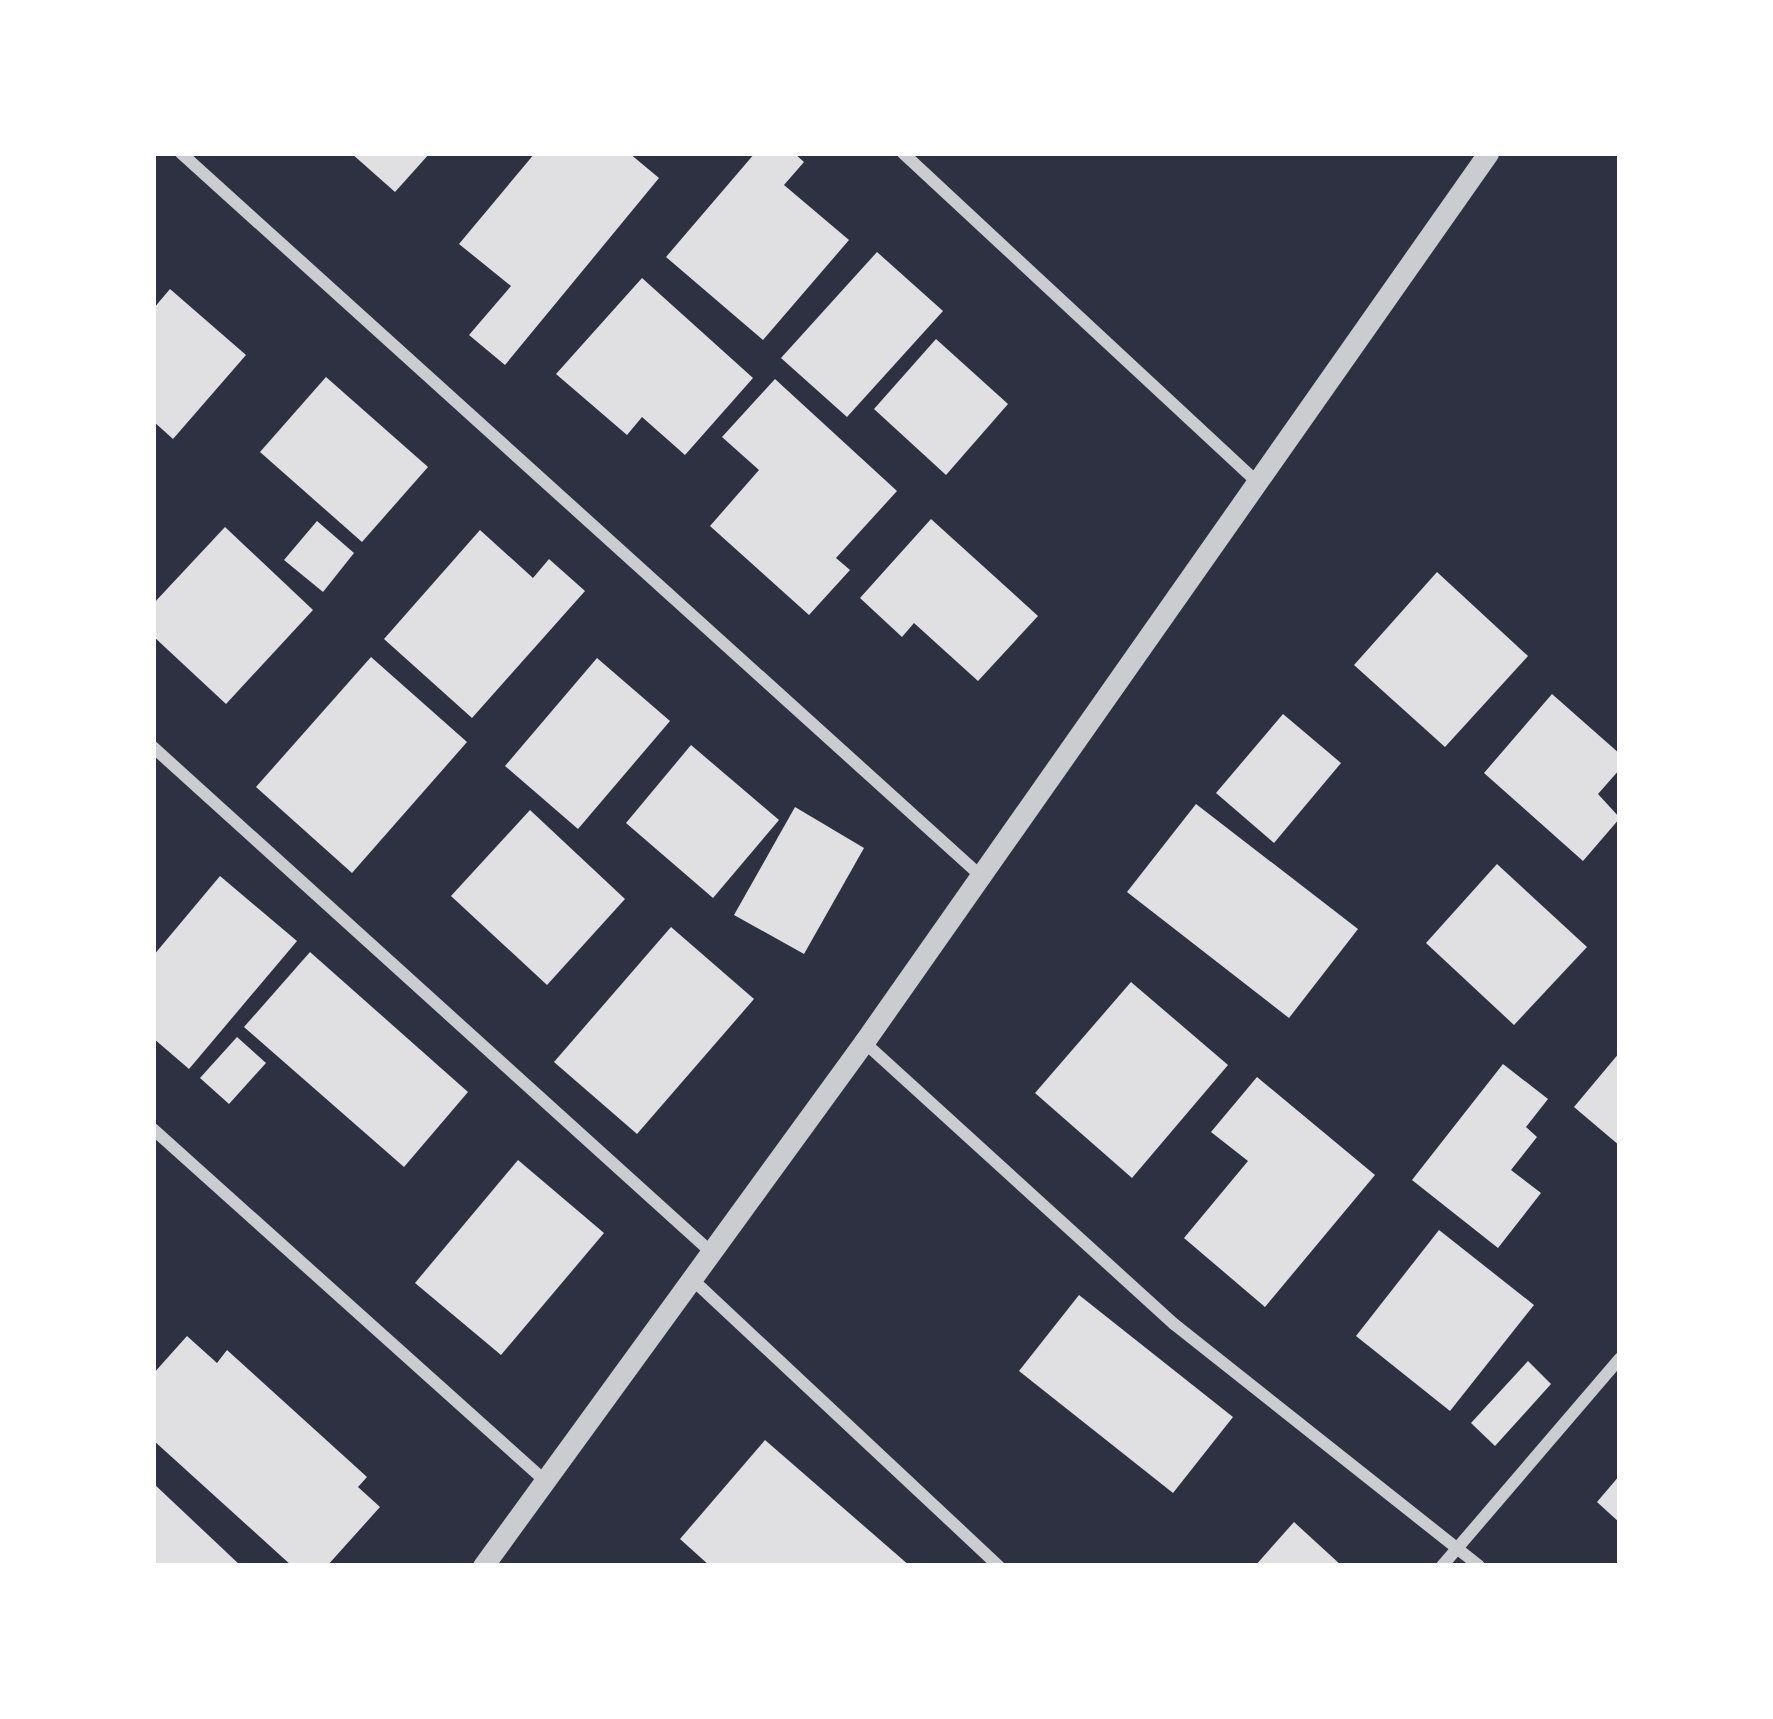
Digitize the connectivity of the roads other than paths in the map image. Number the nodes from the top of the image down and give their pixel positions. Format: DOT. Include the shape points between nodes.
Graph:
graph roads {
  1 [pos="181,153"];
  2 [pos="903,153"];
  3 [pos="1488,153"];
  4 [pos="1253,478"];
  5 [pos="153,747"];
  6 [pos="981,876"];
  7 [pos="864,1042"];
  8 [pos="153,1129"];
  9 [pos="711,1252"];
  10 [pos="693,1280"];
  11 [pos="1620,1358"];
  12 [pos="543,1479"];
  13 [pos="1460,1546"];
  14 [pos="483,1566"];
  15 [pos="999,1566"];
  16 [pos="1442,1566"];
  17 [pos="1478,1566"];
  1 -- 6 [label="street"];
  2 -- 4 [label="street"];
  3 -- 4 [label="street"];
  4 -- 6 [label="street"];
  5 -- 9 [label="street"];
  6 -- 7 [label="street"];
  7 -- 9 [label="street"];
  7 -- 13 [label="street" via="1174,1324"];
  8 -- 12 [label="street"];
  9 -- 10 [label="street"];
  10 -- 12 [label="street"];
  10 -- 15 [label="street"];
  11 -- 13 [label="street"];
  12 -- 14 [label="street"];
  13 -- 16 [label="street"];
  13 -- 17 [label="street"];
}
